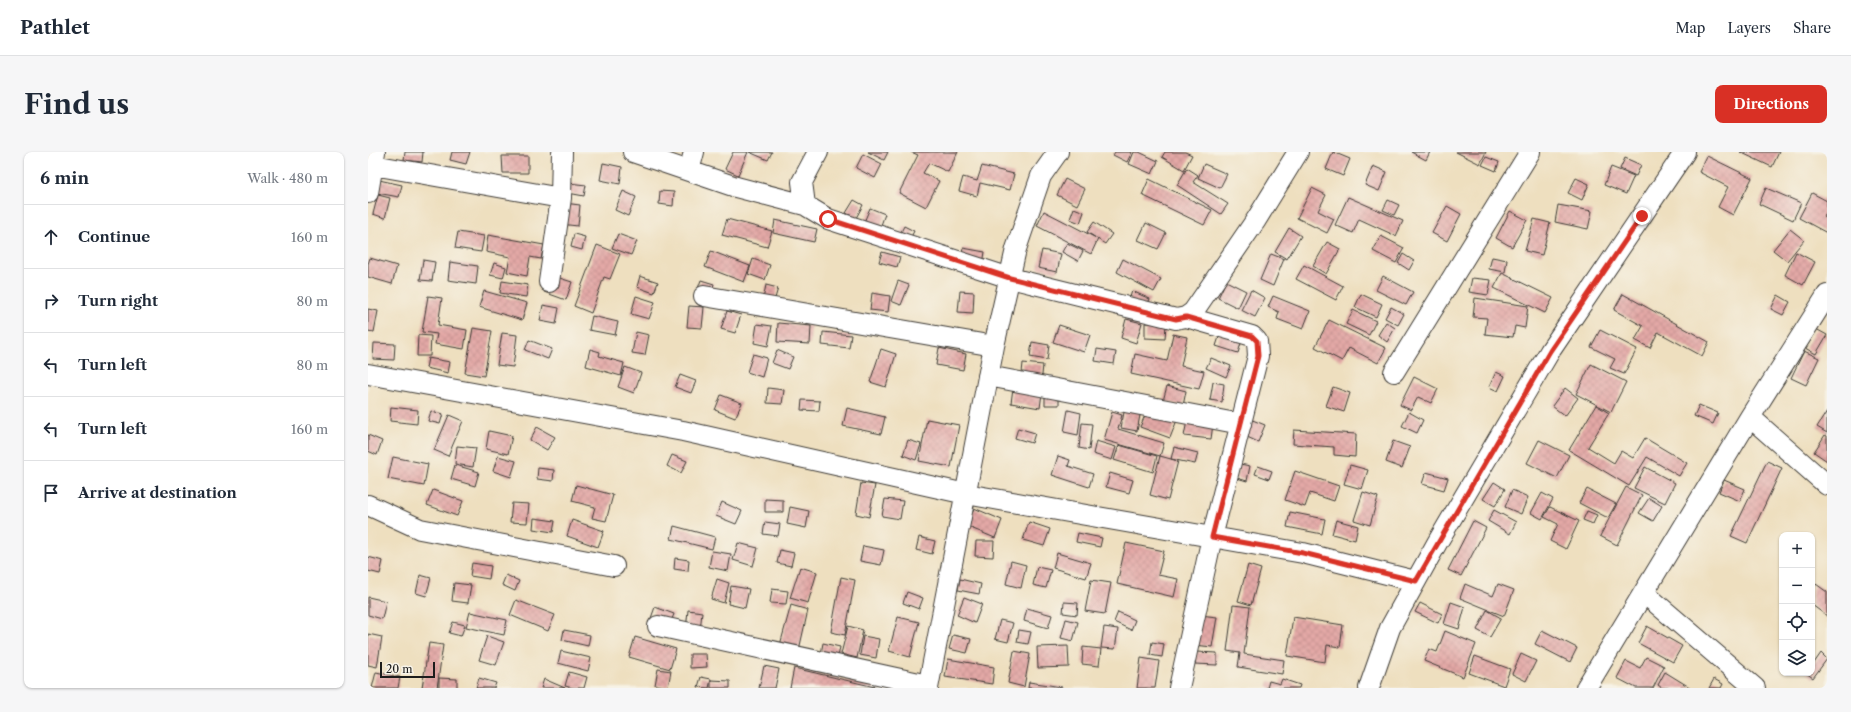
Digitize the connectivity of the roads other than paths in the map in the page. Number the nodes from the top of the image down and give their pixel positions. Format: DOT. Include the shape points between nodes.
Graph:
graph roads {
  1 [pos="562,152"];
  2 [pos="633,152"];
  3 [pos="818,152"];
  4 [pos="1058,152"];
  5 [pos="1298,152"];
  6 [pos="1530,152"];
  7 [pos="1685,152"];
  8 [pos="374,158"];
  9 [pos="691,161"];
  10 [pos="368,193"];
  11 [pos="561,198"];
  12 [pos="805,204"];
  13 [pos="1010,278"];
  14 [pos="549,282"];
  15 [pos="1827,295"];
  16 [pos="704,296"];
  17 [pos="1186,317"];
  18 [pos="994,346"];
  19 [pos="1394,372"];
  20 [pos="368,374"];
  21 [pos="988,376"];
  22 [pos="1750,417"];
  23 [pos="1241,424"];
  24 [pos="1827,485"];
  25 [pos="966,494"];
  26 [pos="368,505"];
  27 [pos="1212,537"];
  28 [pos="614,566"];
  29 [pos="1416,581"];
  30 [pos="1644,593"];
  31 [pos="658,626"];
  32 [pos="928,686"];
  33 [pos="1179,688"];
  34 [pos="1369,688"];
  35 [pos="1586,688"];
  36 [pos="1755,688"];
  1 -- 11 [label="street"];
  2 -- 9 [label="street"];
  3 -- 12 [label="street" via="802,182"];
  4 -- 13 [label="street" via="1041,176 1016,249"];
  5 -- 17 [label="street" via="1256,220 1193,312"];
  6 -- 19 [label="street"];
  7 -- 29 [label="street" via="1550,351"];
  8 -- 10 [label="street"];
  8 -- 11 [label="street"];
  9 -- 12 [label="street" via="736,187"];
  11 -- 14 [label="street"];
  12 -- 13 [label="street" via="828,219"];
  13 -- 17 [label="street" via="1176,319"];
  13 -- 18 [label="street"];
  15 -- 22 [label="street"];
  16 -- 18 [label="street"];
  17 -- 23 [label="street" via="1252,336 1257,341 1258,356"];
  18 -- 21 [label="street"];
  20 -- 25 [label="street" via="683,431"];
  21 -- 23 [label="street"];
  21 -- 25 [label="street"];
  22 -- 24 [label="street"];
  22 -- 30 [label="street"];
  23 -- 27 [label="street"];
  25 -- 27 [label="street"];
  25 -- 32 [label="street"];
  26 -- 28 [label="street" via="420,529"];
  27 -- 29 [label="street" via="1303,553"];
  27 -- 33 [label="street"];
  29 -- 34 [label="street" via="1390,628"];
  30 -- 35 [label="street"];
  30 -- 36 [label="street"];
  31 -- 32 [label="street"];
}
